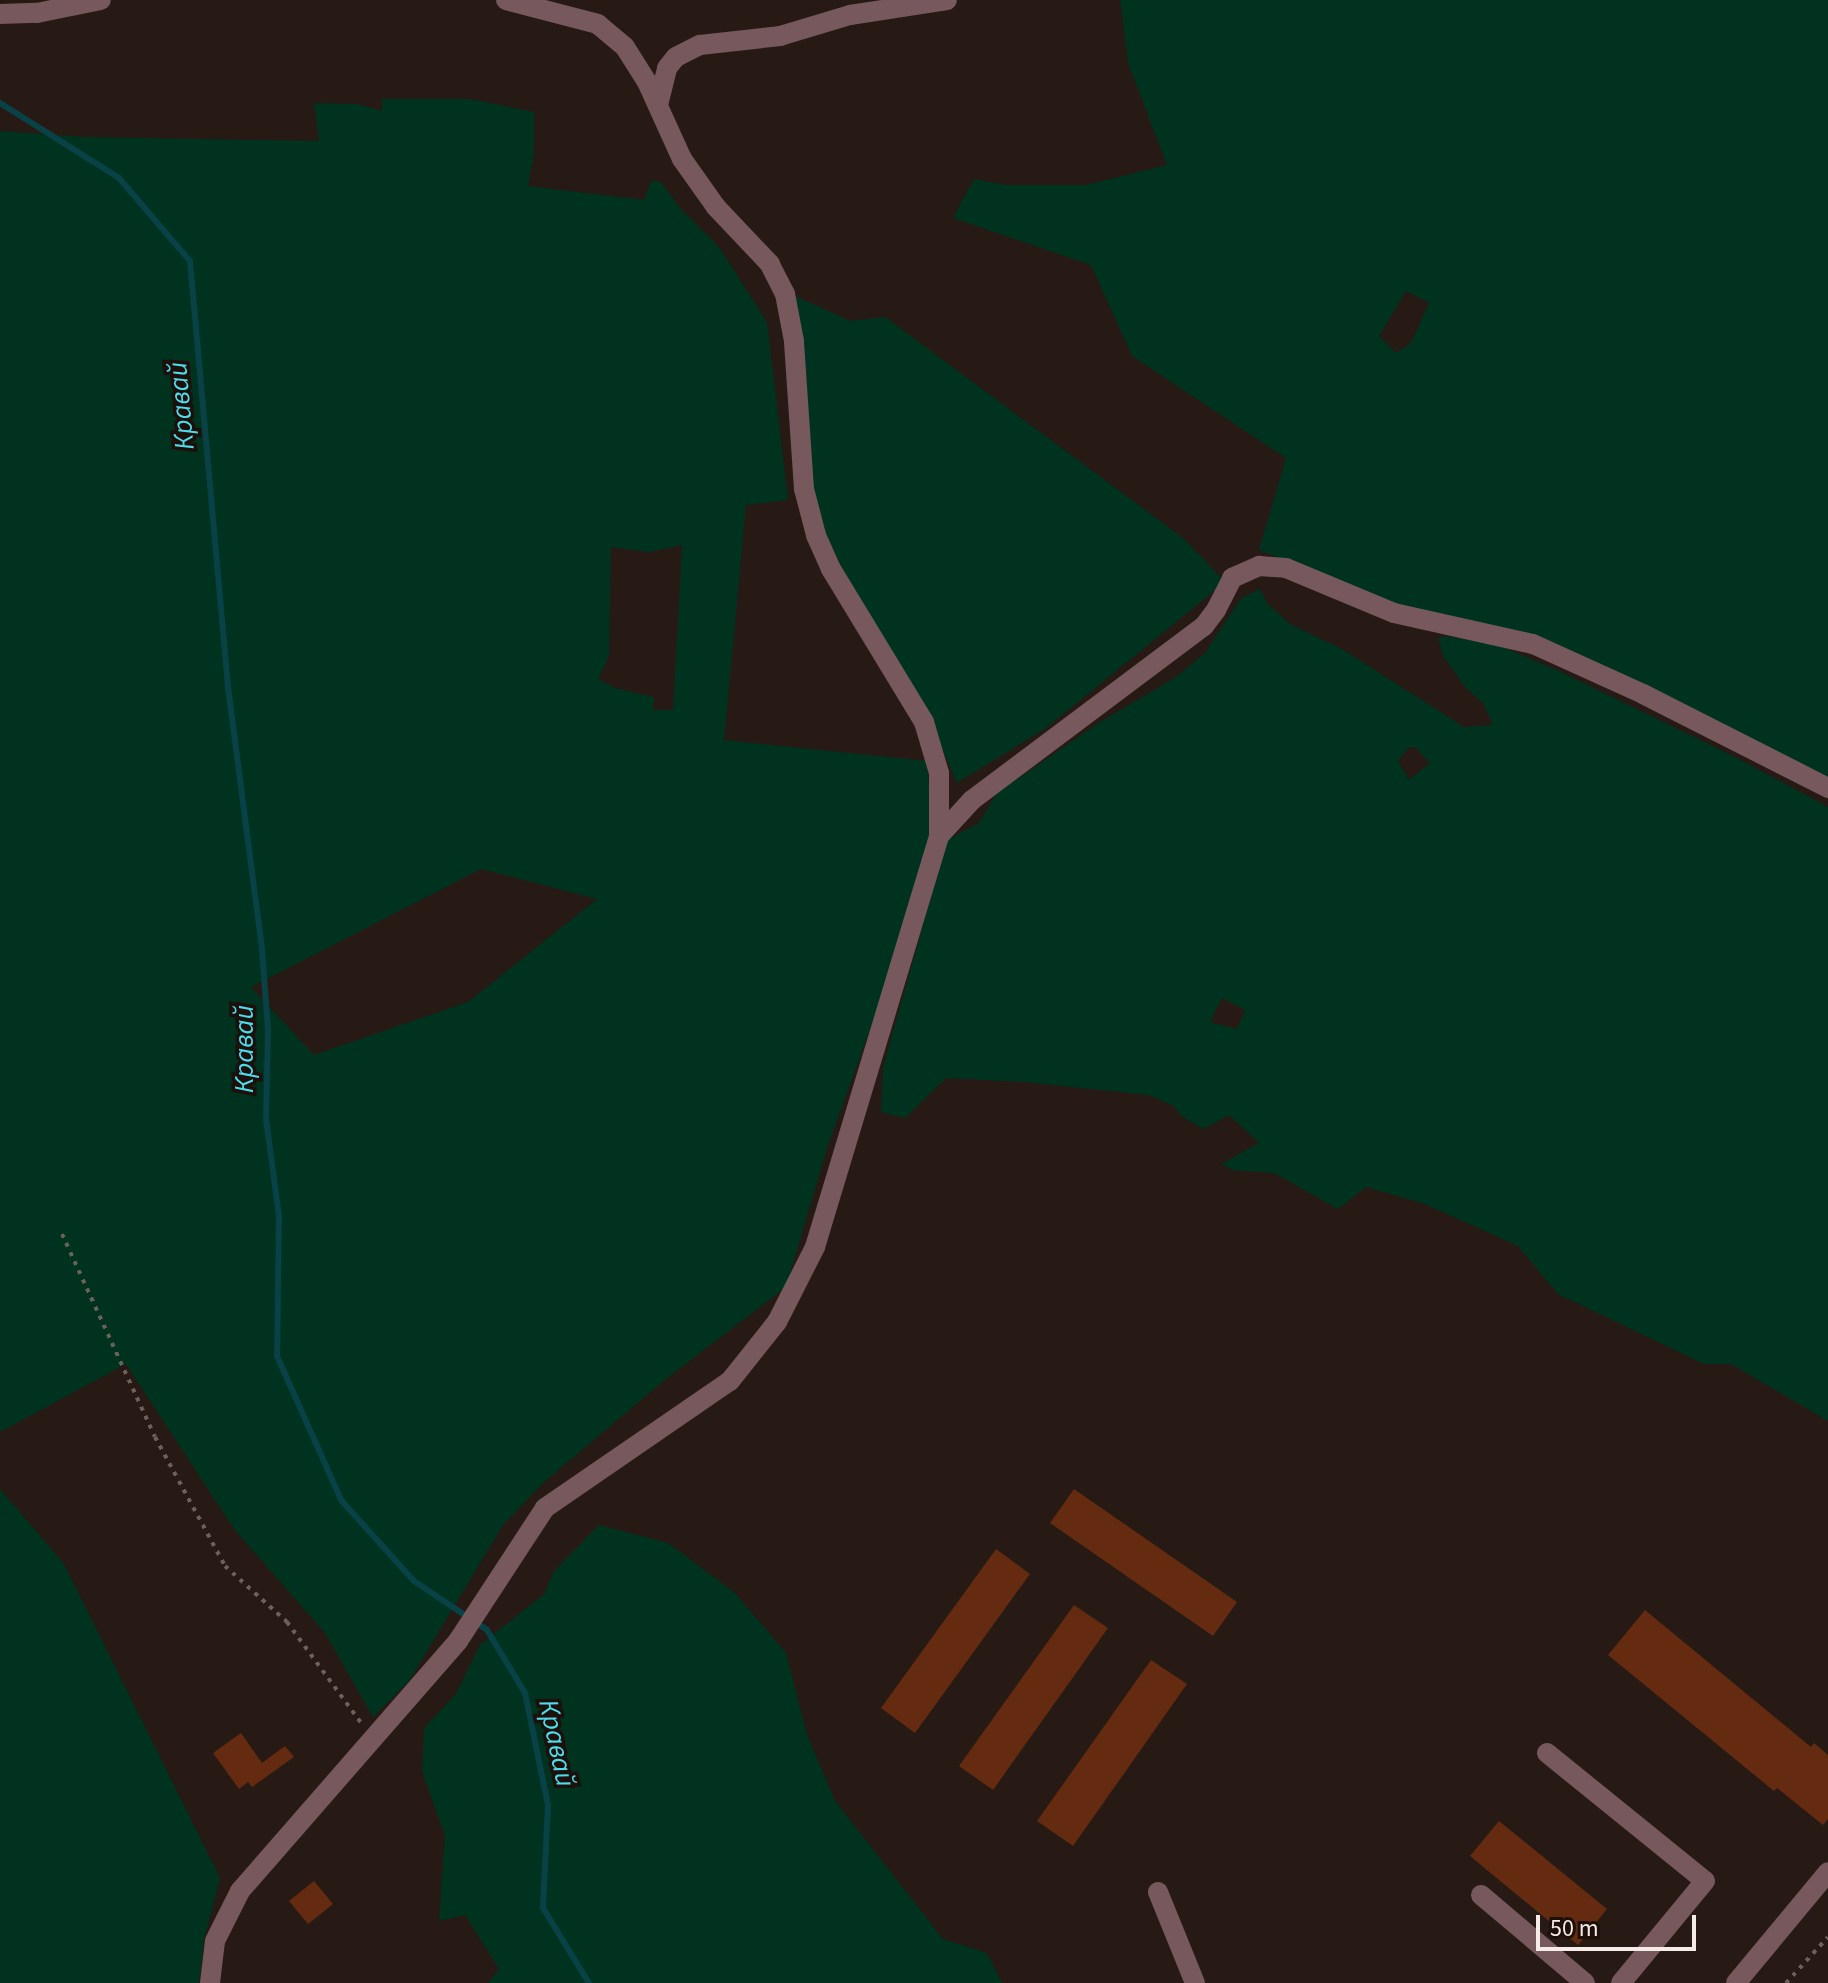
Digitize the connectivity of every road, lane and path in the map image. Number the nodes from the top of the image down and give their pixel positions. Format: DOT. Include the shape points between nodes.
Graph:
graph roads {
  1 [pos="101,0"];
  2 [pos="506,0"];
  3 [pos="947,0"];
  4 [pos="0,14"];
  5 [pos="658,105"];
  6 [pos="1828,788"];
  7 [pos="939,836"];
  8 [pos="62,1234"];
  9 [pos="373,1738"];
  10 [pos="1547,1753"];
  11 [pos="1828,1872"];
  12 [pos="1158,1892"];
  13 [pos="1481,1895"];
  14 [pos="1828,1937"];
  15 [pos="210,1983"];
  16 [pos="1195,1983"];
  17 [pos="1585,1983"];
  18 [pos="1621,1983"];
  19 [pos="1736,1983"];
  20 [pos="1786,1983"];
  1 -- 4 [label="street" via="37,13"];
  2 -- 5 [label="street" via="598,24 625,47"];
  3 -- 5 [label="street" via="850,15 780,36 700,45 667,68"];
  5 -- 7 [label="street" via="682,159 716,207 770,264 785,294 794,341 804,489 816,535 831,569 924,722 939,773"];
  6 -- 7 [label="street" via="1533,644 1394,613 1286,568 1259,566 1232,578 1204,626 972,800"];
  7 -- 9 [label="street" via="815,1247 777,1322 730,1381 545,1508 458,1641"];
  8 -- 9 [label="path" via="155,1437 225,1566 287,1622"];
  9 -- 15 [label="street" via="240,1891 215,1941"];
  10 -- 18 [label="street" via="1705,1881"];
  11 -- 19 [label="street"];
  12 -- 16 [label="street"];
  13 -- 17 [label="street"];
  14 -- 20 [label="path"];
}
